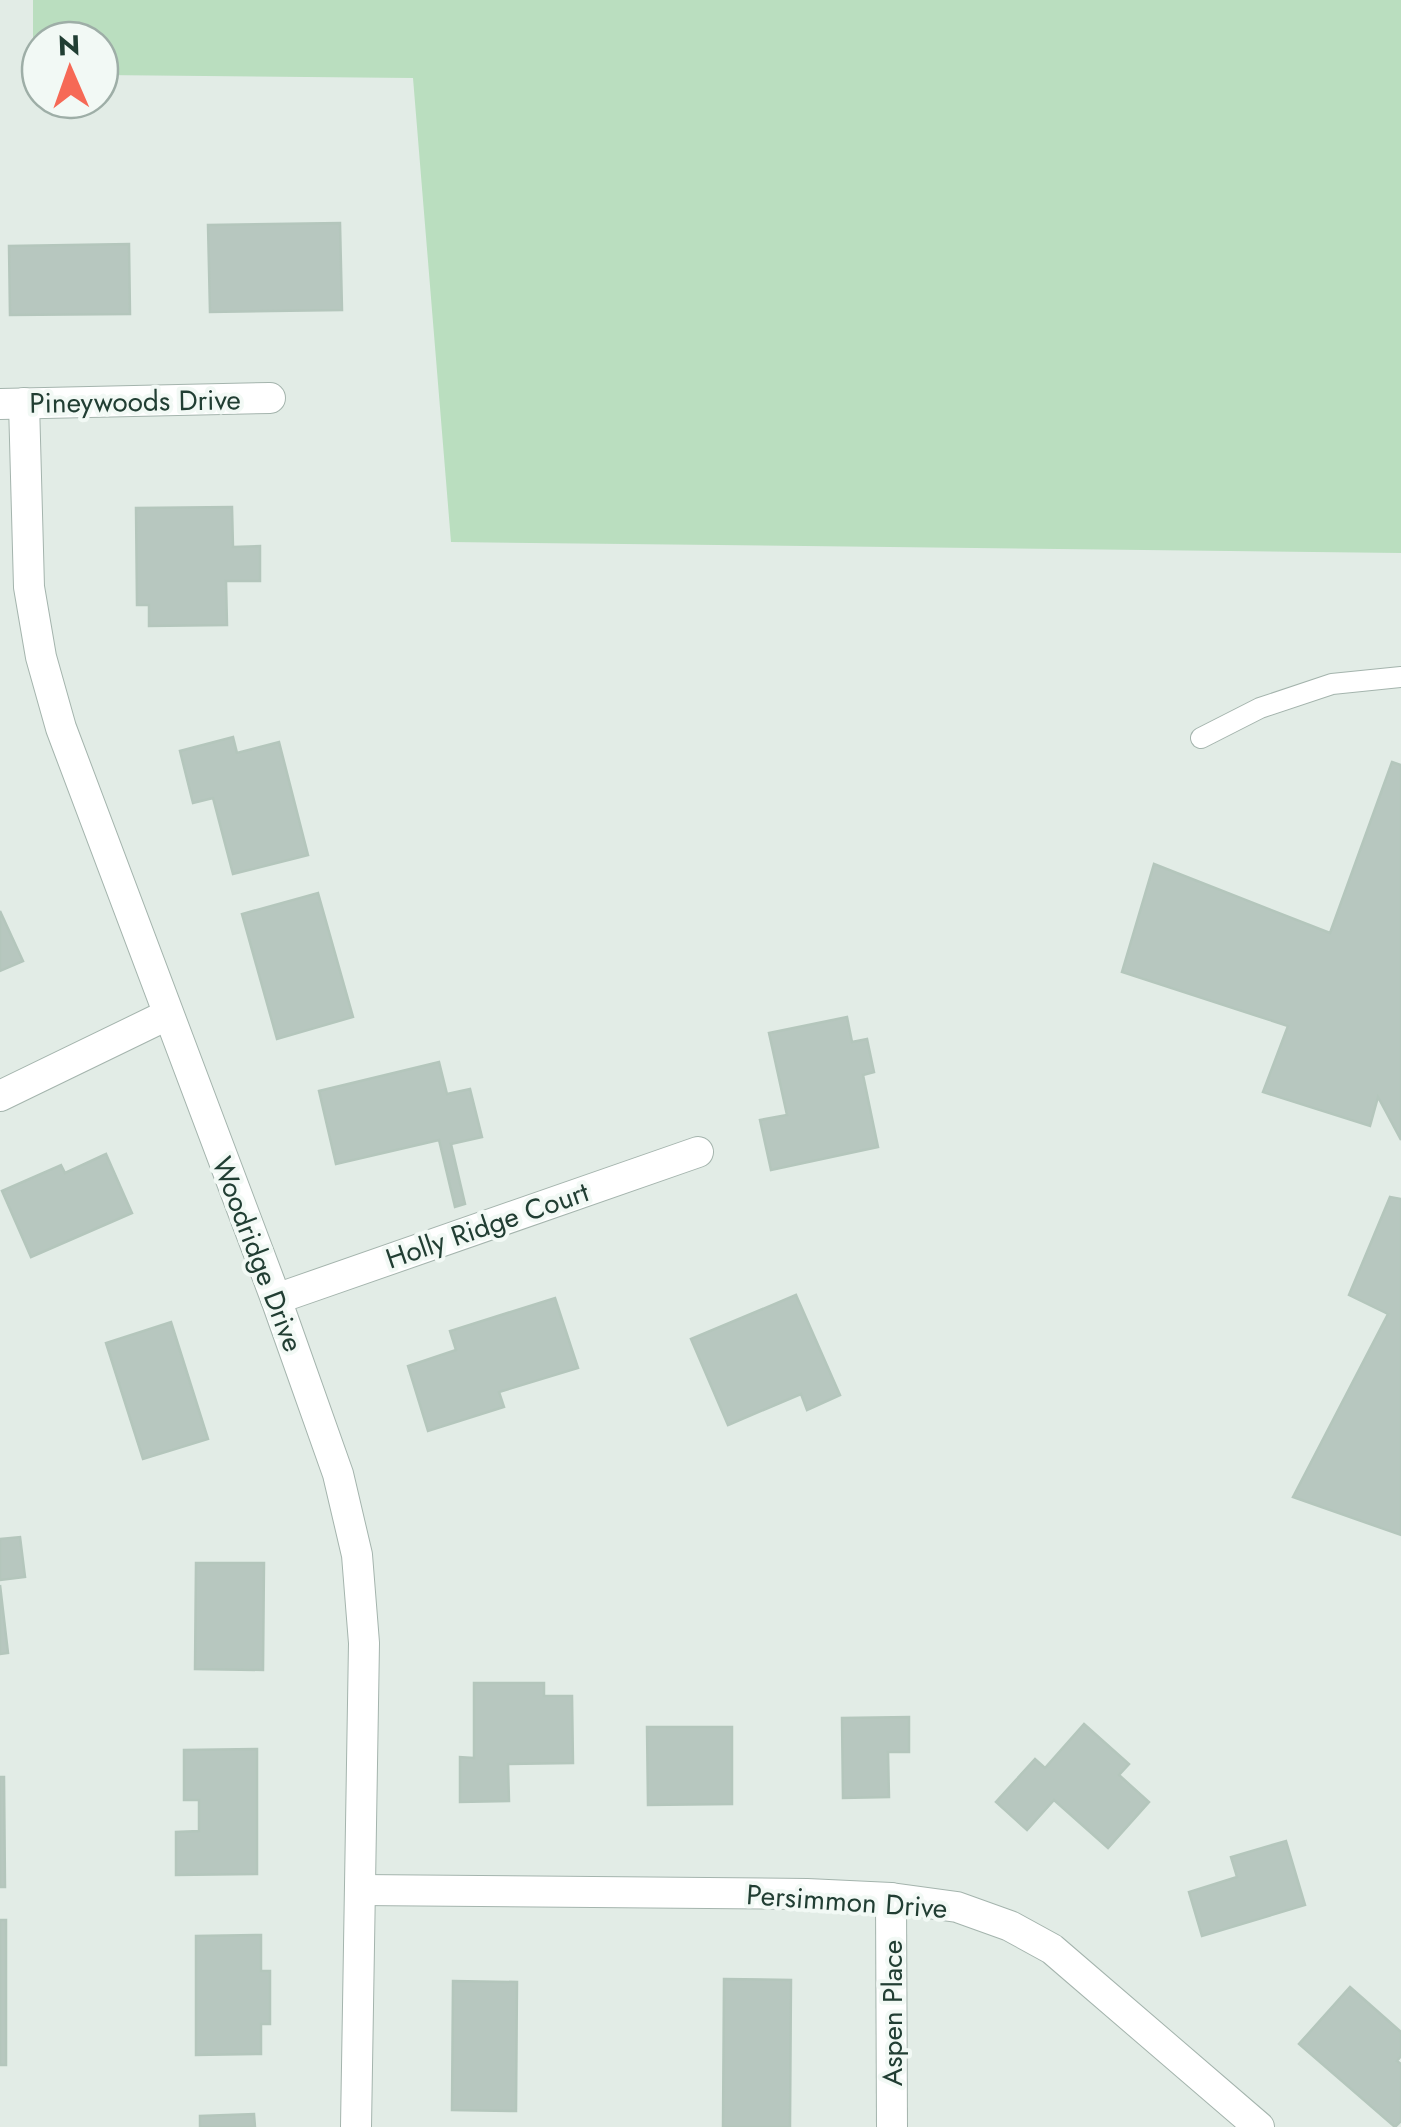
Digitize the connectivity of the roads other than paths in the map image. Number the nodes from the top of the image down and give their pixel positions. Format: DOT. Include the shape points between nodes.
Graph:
graph roads {
  1 [pos="270,398"];
  2 [pos="12,403"];
  3 [pos="1401,677"];
  4 [pos="1201,738"];
  5 [pos="168,1015"];
  6 [pos="0,1096"];
  7 [pos="698,1152"];
  8 [pos="276,1299"];
  9 [pos="360,1890"];
  10 [pos="891,1898"];
  11 [pos="356,2127"];
  12 [pos="892,2127"];
  13 [pos="1259,2127"];
  1 -- 2 [label="street, Pineywoods Drive"];
  2 -- 5 [label="street, Woodridge Drive" via="41,657"];
  3 -- 4 [label="lane" via="1332,684 1260,708"];
  5 -- 6 [label="street"];
  5 -- 8 [label="street, Woodridge Drive"];
  7 -- 8 [label="street, Holly Ridge Court"];
  8 -- 9 [label="street, Woodridge Drive" via="338,1474 357,1555 364,1643"];
  9 -- 10 [label="street, Persimmon Drive"];
  9 -- 11 [label="street, Woodridge Drive"];
  10 -- 12 [label="street, Aspen Place"];
  10 -- 13 [label="street, Persimmon Drive" via="957,1907 1052,1950"];
}
